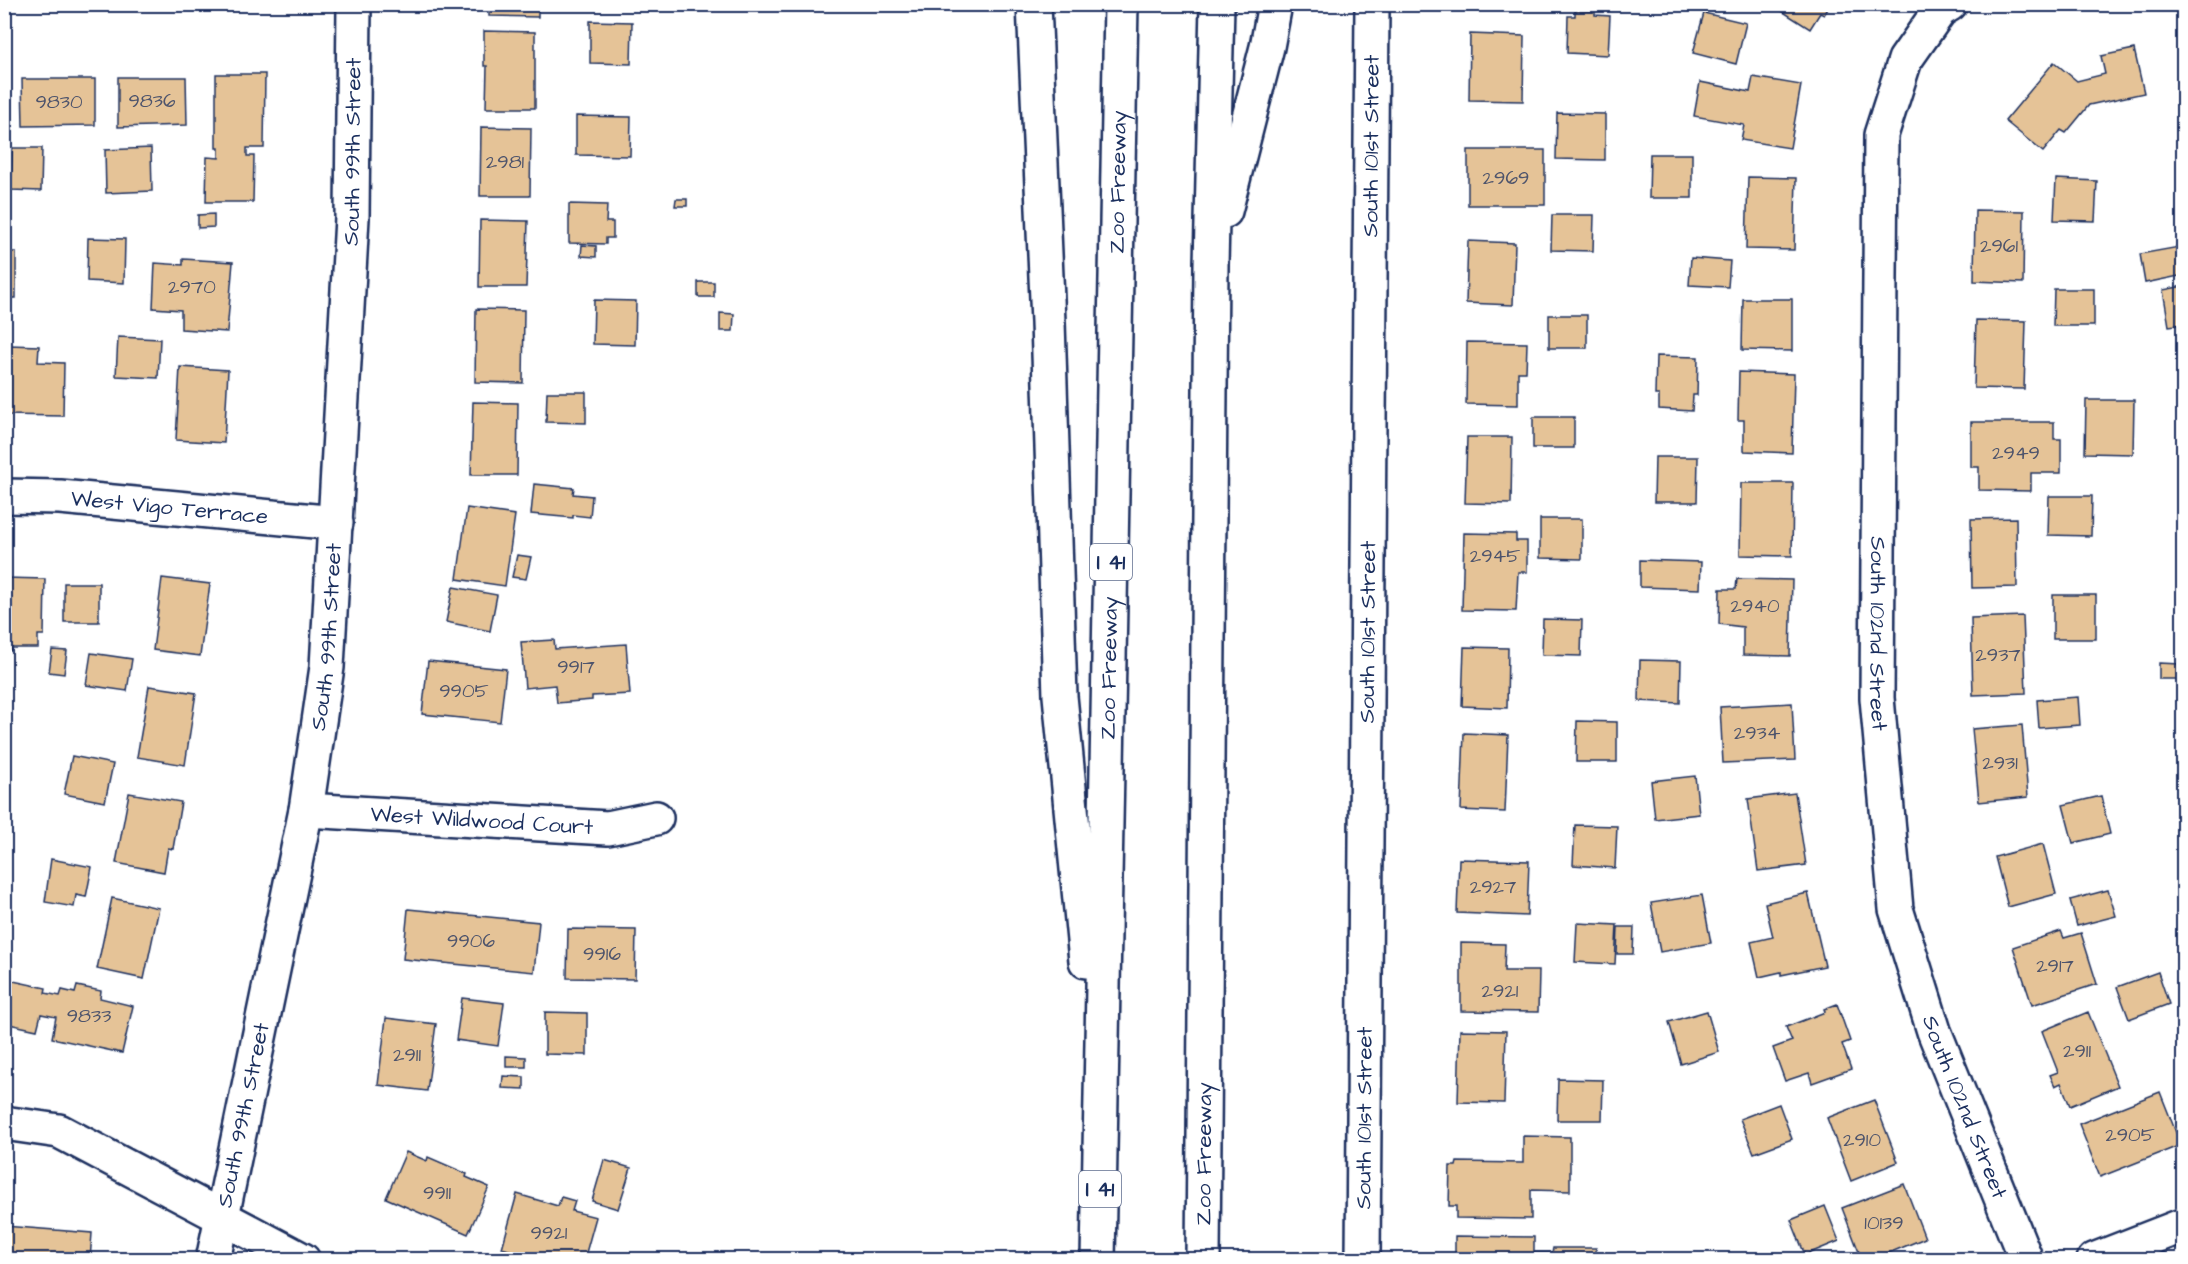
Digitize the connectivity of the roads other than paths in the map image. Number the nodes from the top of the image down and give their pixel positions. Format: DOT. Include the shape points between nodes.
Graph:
graph roads {
  1 [pos="354,4"];
  2 [pos="1034,4"];
  3 [pos="1121,4"];
  4 [pos="1217,4"];
  5 [pos="1275,4"];
  6 [pos="1372,4"];
  7 [pos="1950,4"];
  8 [pos="1211,265"];
  9 [pos="4,496"];
  10 [pos="336,523"];
  11 [pos="306,810"];
  12 [pos="656,818"];
  13 [pos="1101,1119"];
  14 [pos="4,1123"];
  15 [pos="223,1216"];
  16 [pos="2184,1225"];
  17 [pos="213,1260"];
  18 [pos="303,1260"];
  19 [pos="1098,1260"];
  20 [pos="1203,1260"];
  21 [pos="1363,1260"];
  22 [pos="2026,1260"];
  23 [pos="2094,1260"];
  1 -- 10 [label="main road, South 99th Street" via="352,219"];
  2 -- 13 [label="main road" via="1060,696"];
  3 -- 13 [label="main road, Zoo Freeway / I 41"];
  4 -- 8 [label="main road, Zoo Freeway"];
  5 -- 8 [label="main road" via="1268,47"];
  6 -- 21 [label="main road, South 101st Street"];
  7 -- 22 [label="main road, South 102nd Street" via="1940,10 1905,60 1881,135 1877,698 1896,909 1934,1031"];
  8 -- 20 [label="main road, Zoo Freeway"];
  9 -- 10 [label="main road, West Vigo Terrace" via="60,497"];
  10 -- 11 [label="main road, South 99th Street" via="327,667"];
  11 -- 12 [label="main road, West Wildwood Court" via="608,828"];
  11 -- 15 [label="main road, South 99th Street"];
  13 -- 19 [label="main road, Zoo Freeway / I 41"];
  14 -- 15 [label="main road" via="59,1131"];
  15 -- 17 [label="main road, South 99th Street"];
  15 -- 18 [label="main road"];
  16 -- 23 [label="main road"];
}
